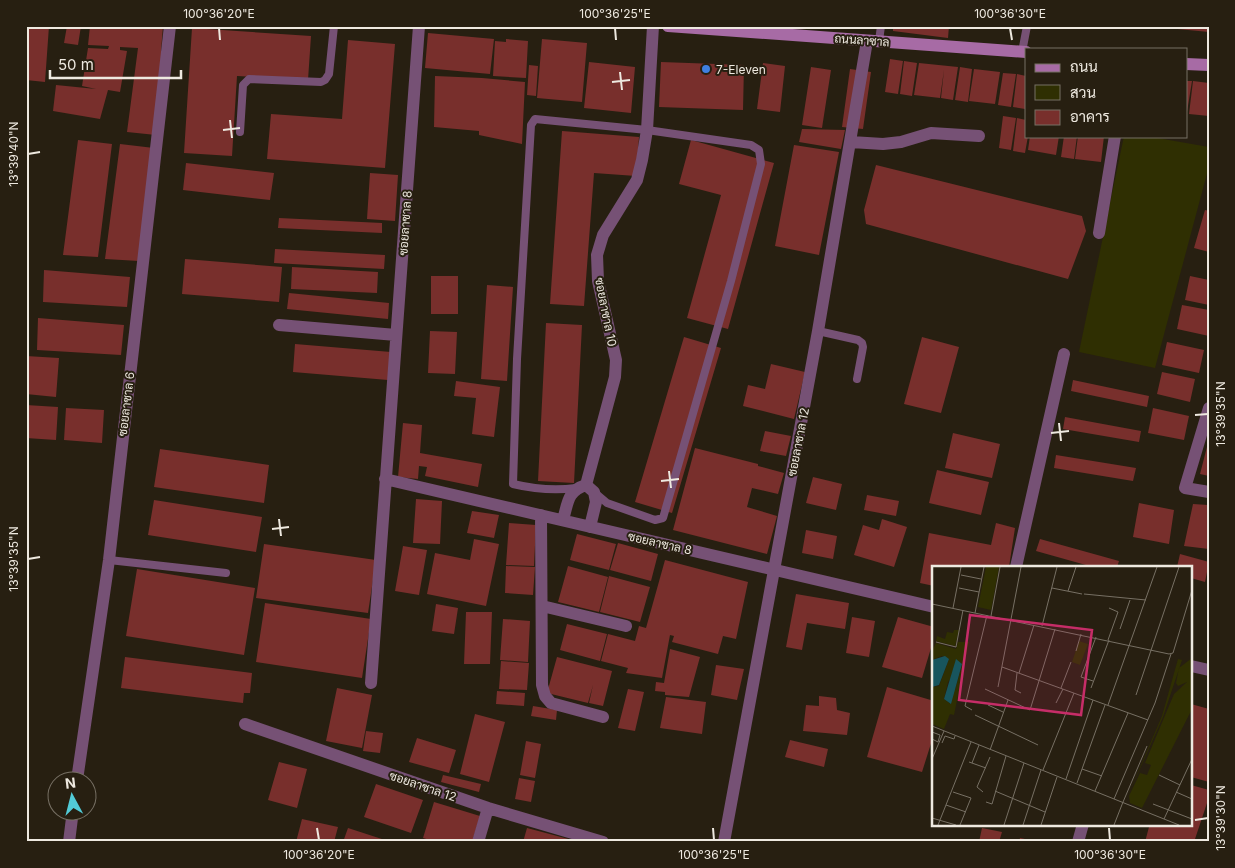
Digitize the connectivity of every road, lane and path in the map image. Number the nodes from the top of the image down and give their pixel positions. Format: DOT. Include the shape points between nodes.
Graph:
graph roads {
  1 [pos="170,26"];
  2 [pos="334,26"];
  3 [pos="420,26"];
  4 [pos="653,26"];
  5 [pos="668,26"];
  6 [pos="881,26"];
  7 [pos="1027,26"];
  8 [pos="730,29"];
  9 [pos="873,41"];
  10 [pos="1024,52"];
  11 [pos="1188,64"];
  12 [pos="1209,65"];
  13 [pos="647,130"];
  14 [pos="240,132"];
  15 [pos="979,136"];
  16 [pos="1115,138"];
  17 [pos="851,142"];
  18 [pos="1099,233"];
  19 [pos="279,325"];
  20 [pos="818,331"];
  21 [pos="396,335"];
  22 [pos="1064,354"];
  23 [pos="857,379"];
  24 [pos="1209,408"];
  25 [pos="386,479"];
  26 [pos="585,488"];
  27 [pos="1209,492"];
  28 [pos="541,515"];
  29 [pos="563,520"];
  30 [pos="590,527"];
  31 [pos="109,560"];
  32 [pos="1016,566"];
  33 [pos="774,570"];
  34 [pos="226,572"];
  35 [pos="542,606"];
  36 [pos="932,607"];
  37 [pos="626,626"];
  38 [pos="1192,666"];
  39 [pos="1209,670"];
  40 [pos="371,683"];
  41 [pos="603,717"];
  42 [pos="245,724"];
  43 [pos="78,770"];
  44 [pos="488,808"];
  45 [pos="72,820"];
  46 [pos="1082,826"];
  47 [pos="69,842"];
  48 [pos="478,842"];
  49 [pos="603,842"];
  50 [pos="724,842"];
  51 [pos="1078,842"];
  1 -- 31 [label="street, ซอยลาซาล 6"];
  2 -- 14 [label="lane" via="330,74 325,80 245,81"];
  3 -- 21 [label="street, ซอยลาซาล 8"];
  4 -- 13 [label="street, ซอยลาซาล 10"];
  5 -- 8 [label="street, ถนนลาซาล"];
  6 -- 9 [label="lane"];
  7 -- 10 [label="lane"];
  8 -- 9 [label="street, ถนนลาซาล"];
  9 -- 10 [label="street, ถนนลาซาล"];
  9 -- 17 [label="street, ซอยลาซาล 12"];
  11 -- 12 [label="street"];
  13 -- 26 [label="street, ซอยลาซาล 10" via="638,180 603,235 597,255 598,281 616,360 615,377"];
  13 -- 26 [label="lane" via="535,119 531,125 513,484 558,491"];
  13 -- 26 [label="lane" via="751,145 759,150 761,164 663,518 655,520 607,503"];
  15 -- 17 [label="street" via="931,133 901,142"];
  16 -- 18 [label="street"];
  17 -- 20 [label="street, ซอยลาซาล 12"];
  19 -- 21 [label="street"];
  20 -- 23 [label="lane" via="862,343 864,347"];
  20 -- 33 [label="street, ซอยลาซาล 12"];
  21 -- 25 [label="street, ซอยลาซาล 8"];
  22 -- 32 [label="street"];
  24 -- 27 [label="street" via="1185,488"];
  25 -- 28 [label="street, ซอยลาซาล 8"];
  25 -- 40 [label="street, ซอยลาซาล 8"];
  26 -- 29 [label="street, ซอยลาซาล 10" via="570,496"];
  26 -- 30 [label="street, ซอยลาซาล 10" via="596,502"];
  28 -- 29 [label="street, ซอยลาซาล 8"];
  28 -- 35 [label="street"];
  29 -- 30 [label="street, ซอยลาซาล 8"];
  30 -- 33 [label="street, ซอยลาซาล 8"];
  31 -- 34 [label="lane"];
  31 -- 43 [label="street, ซอยลาซาล 6"];
  33 -- 36 [label="street, ซอยลาซาล 8"];
  33 -- 50 [label="street, ซอยลาซาล 12"];
  35 -- 37 [label="street"];
  35 -- 41 [label="street" via="542,685 545,696 551,703"];
  38 -- 39 [label="street"];
  42 -- 44 [label="street, ซอยลาซาล 12"];
  44 -- 48 [label="street"];
  44 -- 49 [label="street, ซอยลาซาล 12"];
  45 -- 47 [label="street"];
  46 -- 51 [label="street"];
}
